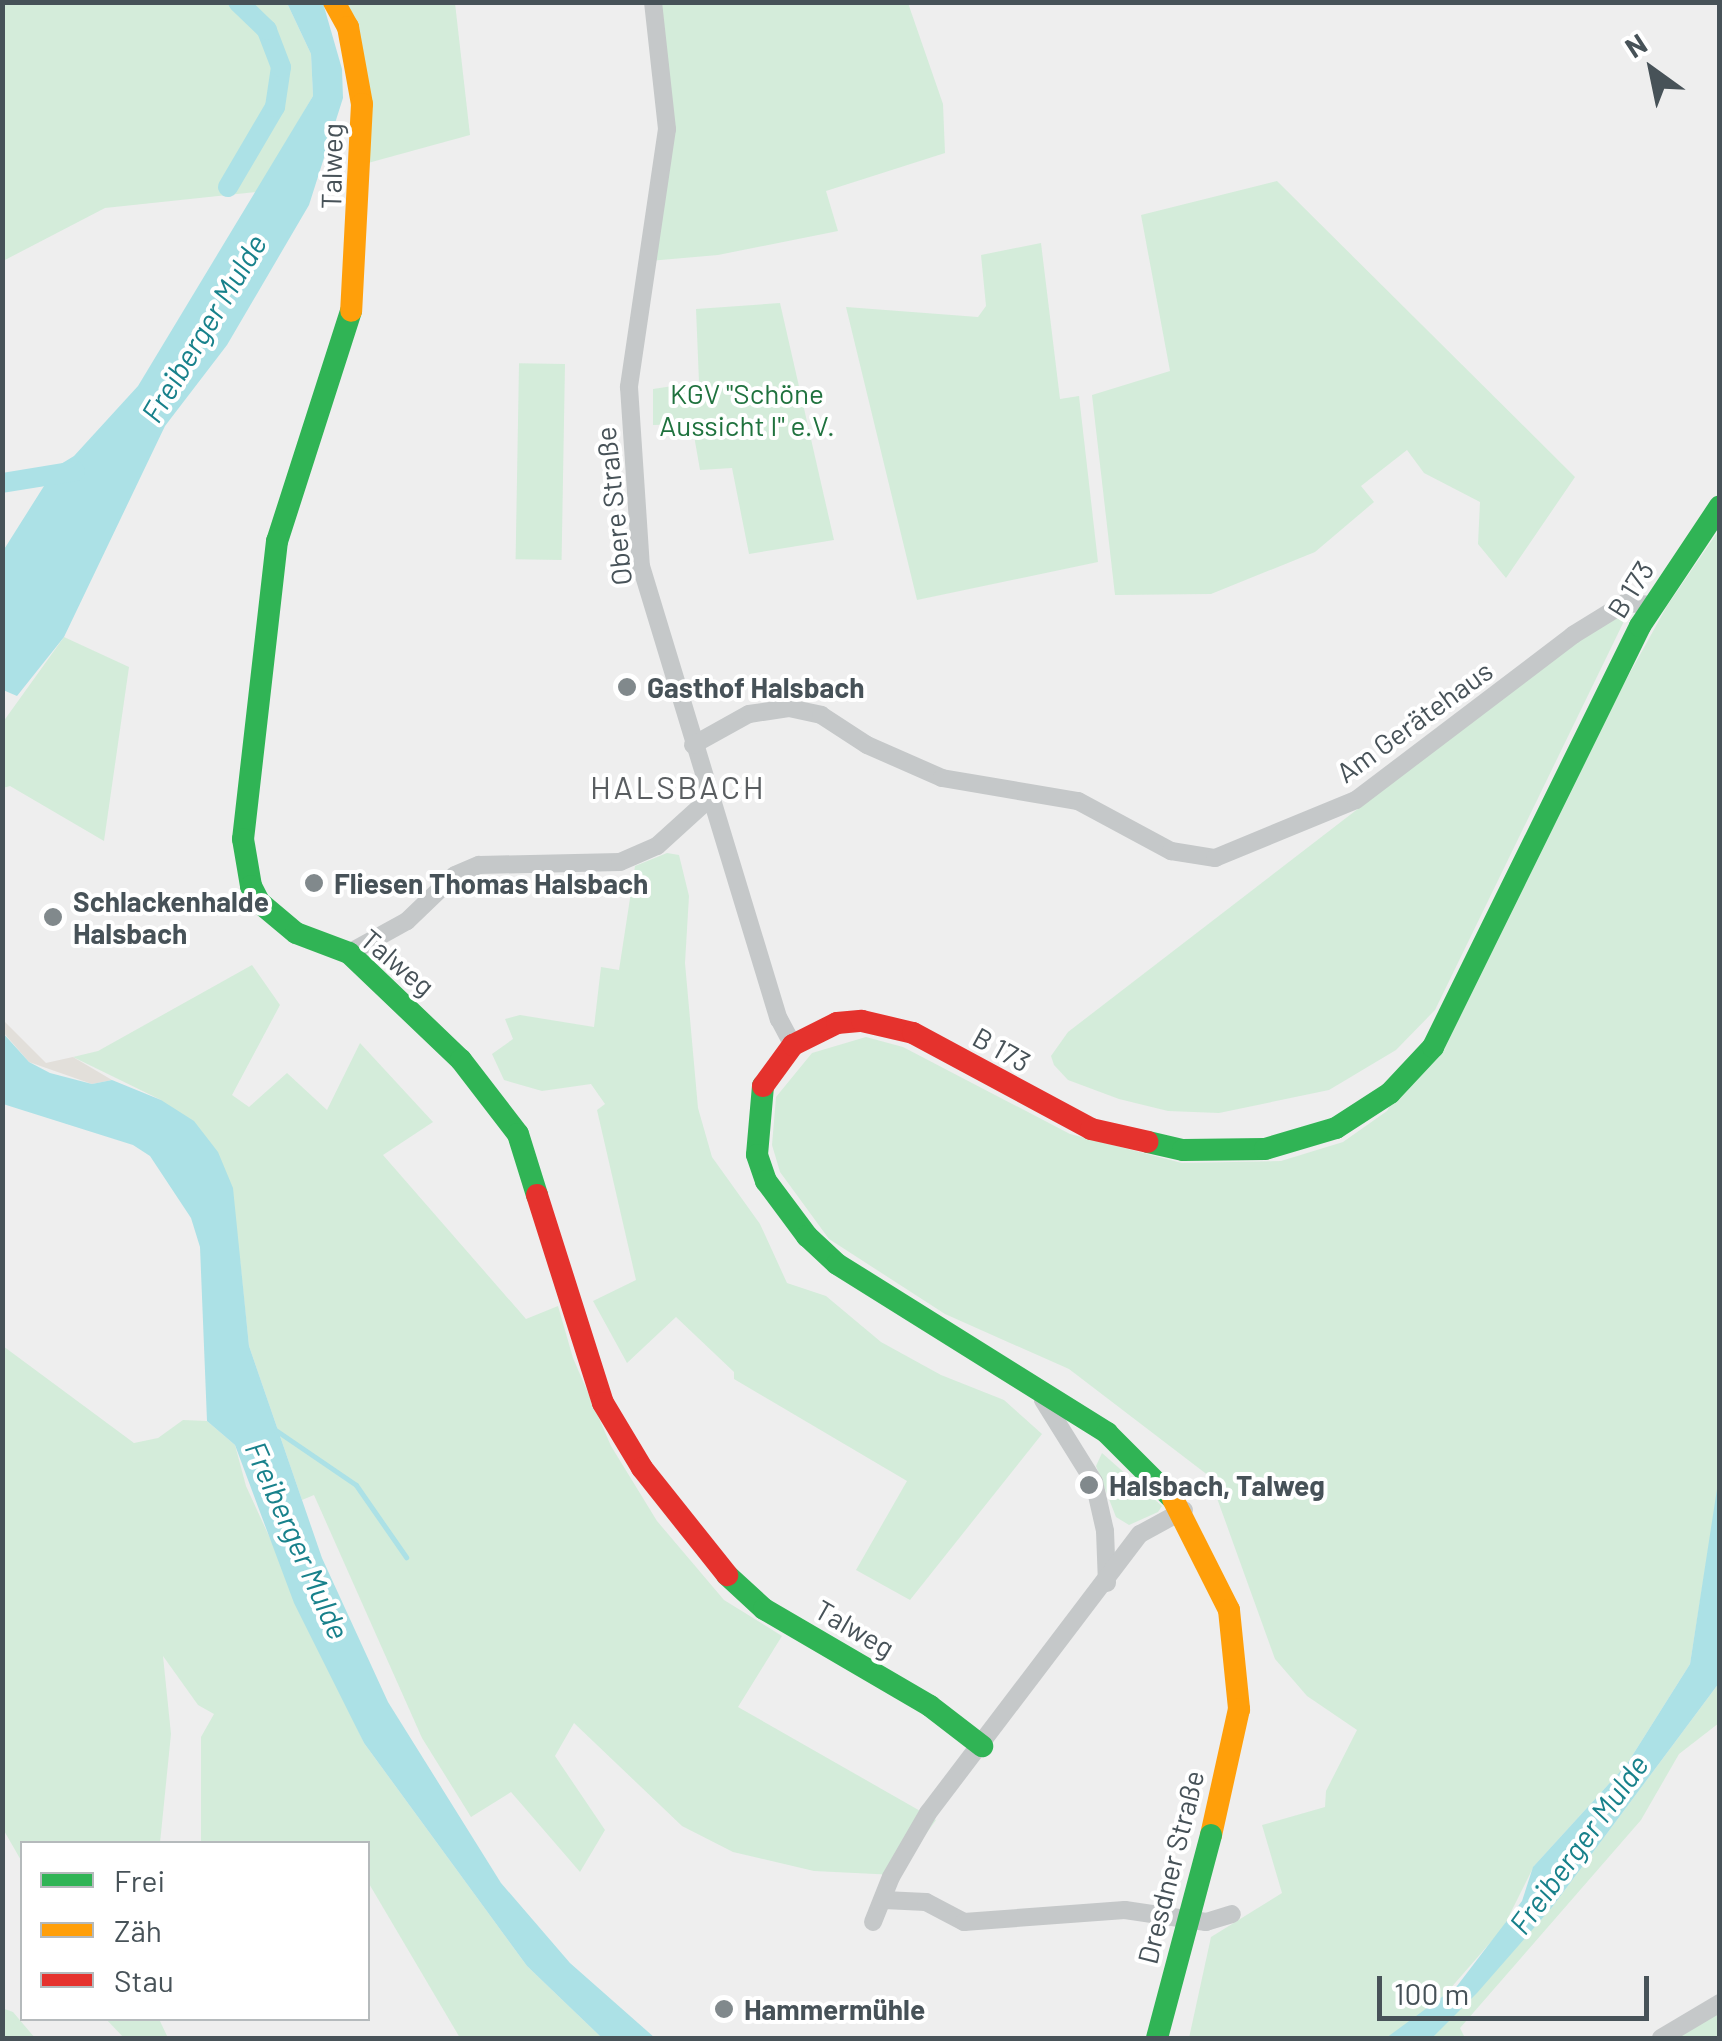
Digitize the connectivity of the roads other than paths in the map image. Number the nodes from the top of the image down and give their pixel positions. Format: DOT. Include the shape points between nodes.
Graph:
graph roads {
  1 [pos="334,2"];
  2 [pos="653,2"];
  3 [pos="1720,506"];
  4 [pos="1653,605"];
  5 [pos="693,746"];
  6 [pos="710,798"];
  7 [pos="349,953"];
  8 [pos="793,1045"];
  9 [pos="1035,1387"];
  10 [pos="1184,1510"];
  11 [pos="1107,1583"];
  12 [pos="1239,1709"];
  13 [pos="982,1746"];
  14 [pos="884,1900"];
  15 [pos="1232,1914"];
  16 [pos="873,1922"];
  17 [pos="1720,2004"];
  18 [pos="1157,2038"];
  19 [pos="1661,2038"];
  1 -- 7 [label="main road, Talweg" via="348,27 362,104 358,262 348,338 277,541 242,839 259,902 296,933"];
  2 -- 5 [label="street, Obere Straße" via="667,129 629,387 641,566"];
  3 -- 4 [label="main road, B 173 / B 173"];
  4 -- 5 [label="street, Am Gerätehaus" via="1625,603 1573,635 1356,800 1215,858 1171,850 1078,801 942,778 867,745 821,715 789,708 749,714"];
  4 -- 8 [label="main road, B 173 / B 173" via="1433,1046 1390,1092 1336,1128 1265,1150 1183,1150 1091,1129 913,1034 862,1021 837,1023"];
  5 -- 6 [label="street, Obere Straße"];
  6 -- 7 [label="street" via="657,846 620,862 479,865 456,874 406,922"];
  6 -- 8 [label="street, Obere Straße" via="779,1020"];
  7 -- 13 [label="main road, Talweg" via="461,1060 518,1134 602,1403 694,1536 764,1609 930,1706"];
  8 -- 9 [label="main road, B 173 / B 173" via="768,1074 757,1104 757,1155 766,1181 837,1264"];
  9 -- 10 [label="main road, B 173 / B 173" via="1106,1432"];
  9 -- 11 [label="street" via="1094,1482"];
  10 -- 11 [label="street" via="1140,1534"];
  10 -- 12 [label="main road, B 173 / B 173" via="1228,1610"];
  11 -- 13 [label="street"];
  12 -- 18 [label="main road, Dresdner Straße / B 173, bridge"];
  13 -- 14 [label="street" via="905,1849"];
  14 -- 15 [label="street" via="926,1902 964,1922 1125,1910 1206,1922"];
  14 -- 16 [label="street"];
  17 -- 19 [label="street"];
}
